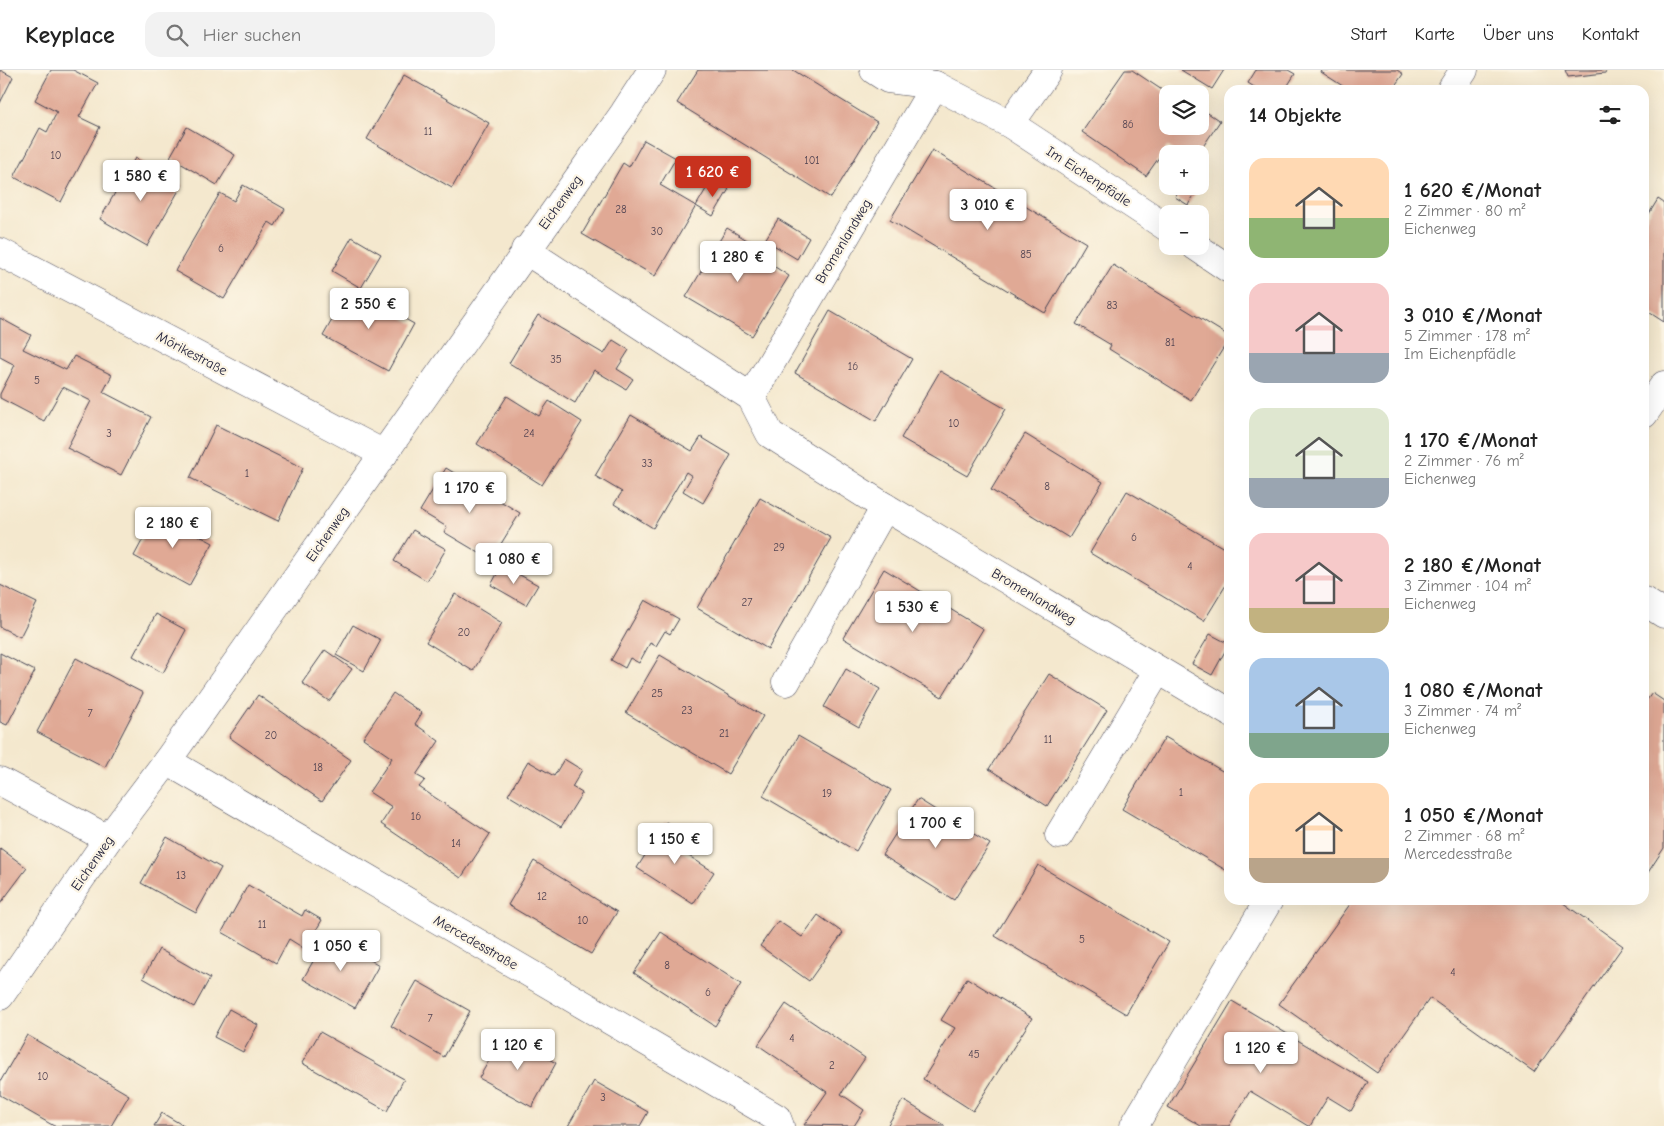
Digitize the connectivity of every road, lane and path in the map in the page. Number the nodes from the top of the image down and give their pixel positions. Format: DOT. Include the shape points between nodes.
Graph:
graph roads {
  1 [pos="652,70"];
  2 [pos="874,70"];
  3 [pos="1048,70"];
  4 [pos="1464,70"];
  5 [pos="935,85"];
  6 [pos="1454,85"];
  7 [pos="1010,124"];
  8 [pos="1159,222"];
  9 [pos="525,250"];
  10 [pos="0,252"];
  11 [pos="1208,255"];
  12 [pos="1224,266"];
  13 [pos="1664,385"];
  14 [pos="751,396"];
  15 [pos="1649,407"];
  16 [pos="384,454"];
  17 [pos="885,507"];
  18 [pos="1649,604"];
  19 [pos="1664,614"];
  20 [pos="1158,670"];
  21 [pos="786,682"];
  22 [pos="1224,709"];
  23 [pos="167,761"];
  24 [pos="0,781"];
  25 [pos="1059,835"];
  26 [pos="108,839"];
  27 [pos="1266,905"];
  28 [pos="0,996"];
  29 [pos="780,1126"];
  30 [pos="1134,1126"];
  1 -- 9 [label="street, Eichenweg"];
  2 -- 5 [label="street, Im Eichenpfädle" via="888,79"];
  3 -- 7 [label="street"];
  4 -- 6 [label="street"];
  5 -- 7 [label="street, Im Eichenpfädle"];
  5 -- 14 [label="street, Bromenlandweg"];
  7 -- 8 [label="street, Im Eichenpfädle"];
  9 -- 14 [label="street"];
  9 -- 16 [label="street, Eichenweg"];
  10 -- 16 [label="street, Mörikestraße"];
  11 -- 12 [label="street"];
  13 -- 15 [label="street"];
  14 -- 17 [label="street, Bromenlandweg" via="770,434"];
  16 -- 23 [label="street, Eichenweg"];
  17 -- 20 [label="street, Bromenlandweg"];
  17 -- 21 [label="street"];
  18 -- 19 [label="street"];
  20 -- 22 [label="street, Bromenlandweg"];
  20 -- 25 [label="street"];
  23 -- 26 [label="street, Eichenweg"];
  23 -- 29 [label="street, Mercedesstraße" via="777,1118"];
  24 -- 26 [label="street"];
  26 -- 28 [label="street, Eichenweg"];
  27 -- 30 [label="street"];
}
